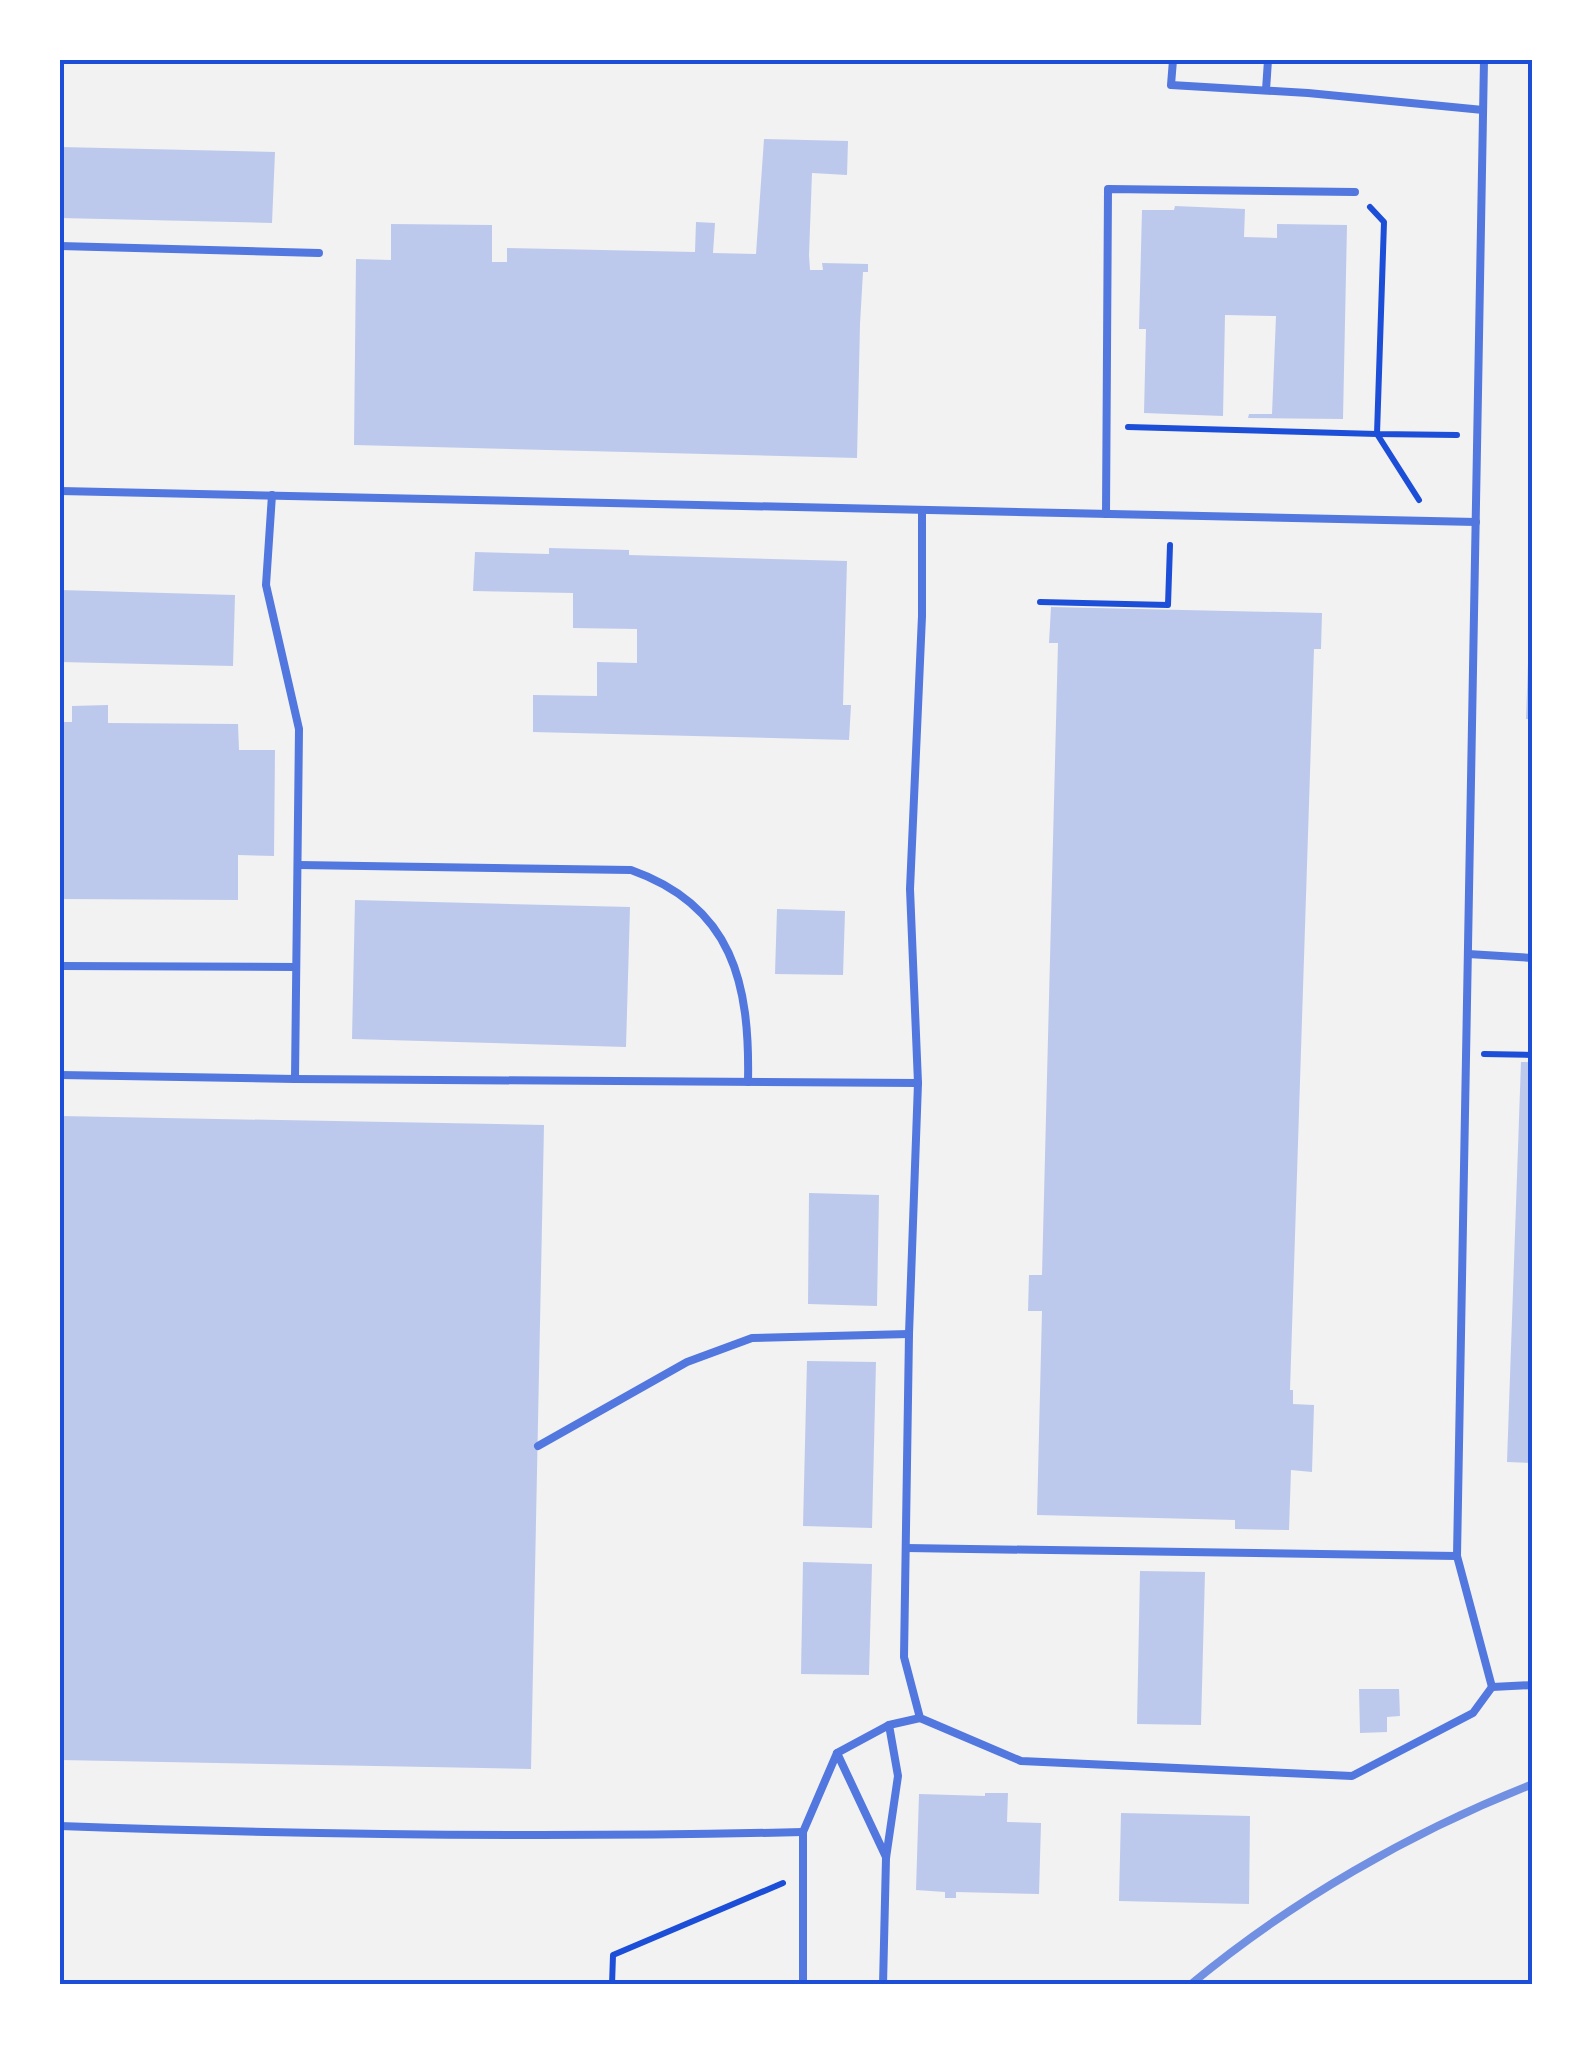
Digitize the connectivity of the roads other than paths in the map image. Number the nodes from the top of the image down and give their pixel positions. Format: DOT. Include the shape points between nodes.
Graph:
graph roads {
  1 [pos="1173,60"];
  2 [pos="1268,60"];
  3 [pos="1484,60"];
  4 [pos="1266,90"];
  5 [pos="1483,110"];
  6 [pos="1355,192"];
  7 [pos="60,246"];
  8 [pos="320,253"];
  9 [pos="60,491"];
  10 [pos="272,496"];
  11 [pos="922,510"];
  12 [pos="1106,514"];
  13 [pos="1476,522"];
  14 [pos="299,865"];
  15 [pos="1468,954"];
  16 [pos="1533,958"];
  17 [pos="60,966"];
  18 [pos="296,967"];
  19 [pos="60,1075"];
  20 [pos="294,1079"];
  21 [pos="748,1082"];
  22 [pos="918,1084"];
  23 [pos="909,1334"];
  24 [pos="538,1446"];
  25 [pos="906,1548"];
  26 [pos="1457,1556"];
  27 [pos="1533,1684"];
  28 [pos="1492,1687"];
  29 [pos="920,1718"];
  30 [pos="889,1725"];
  31 [pos="837,1753"];
  32 [pos="60,1826"];
  33 [pos="803,1832"];
  34 [pos="886,1858"];
  35 [pos="804,1985"];
  36 [pos="884,1985"];
  1 -- 4 [label="lane" via="1171,85"];
  2 -- 4 [label="lane"];
  3 -- 5 [label="lane"];
  4 -- 5 [label="lane"];
  5 -- 13 [label="lane"];
  6 -- 12 [label="lane" via="1108,189"];
  7 -- 8 [label="lane"];
  9 -- 10 [label="lane"];
  10 -- 11 [label="lane"];
  10 -- 14 [label="lane" via="266,585 299,730"];
  11 -- 12 [label="lane"];
  11 -- 22 [label="lane" via="910,889"];
  12 -- 13 [label="lane"];
  13 -- 15 [label="lane"];
  14 -- 18 [label="lane"];
  14 -- 21 [label="lane" via="631,870 654,878 703,915 732,958 748,1013"];
  15 -- 16 [label="lane"];
  15 -- 26 [label="lane"];
  17 -- 18 [label="lane"];
  18 -- 20 [label="lane"];
  19 -- 20 [label="lane"];
  20 -- 21 [label="lane"];
  21 -- 22 [label="lane"];
  22 -- 23 [label="lane"];
  23 -- 24 [label="lane" via="752,1338 686,1362"];
  23 -- 25 [label="lane"];
  25 -- 26 [label="lane"];
  25 -- 29 [label="lane" via="904,1656"];
  26 -- 28 [label="lane"];
  27 -- 28 [label="lane"];
  28 -- 29 [label="lane" via="1473,1712 1352,1776 1020,1761"];
  29 -- 30 [label="lane"];
  30 -- 31 [label="lane"];
  30 -- 34 [label="lane" via="898,1776"];
  31 -- 33 [label="lane"];
  31 -- 34 [label="lane"];
  32 -- 33 [label="lane" via="606,1836"];
  33 -- 35 [label="lane"];
  34 -- 36 [label="lane"];
}
